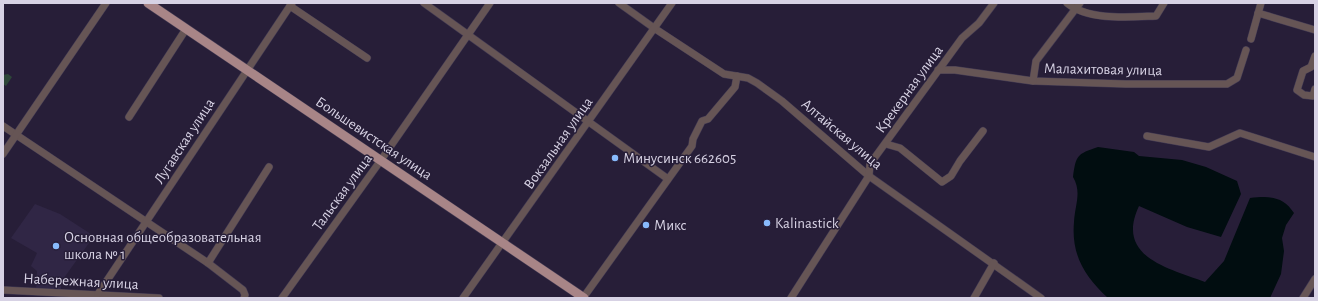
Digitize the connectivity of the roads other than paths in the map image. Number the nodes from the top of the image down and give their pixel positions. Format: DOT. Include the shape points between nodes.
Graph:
graph roads {
  1 [pos="106,3"];
  2 [pos="148,3"];
  3 [pos="424,3"];
  4 [pos="490,3"];
  5 [pos="619,3"];
  6 [pos="672,3"];
  7 [pos="994,3"];
  8 [pos="1067,3"];
  9 [pos="1080,3"];
  10 [pos="1164,3"];
  11 [pos="1261,3"];
  12 [pos="291,5"];
  13 [pos="1074,9"];
  14 [pos="1258,12"];
  15 [pos="654,28"];
  16 [pos="186,29"];
  17 [pos="1315,30"];
  18 [pos="468,34"];
  19 [pos="1251,39"];
  20 [pos="1246,50"];
  21 [pos="1315,56"];
  22 [pos="367,58"];
  23 [pos="247,69"];
  24 [pos="1313,69"];
  25 [pos="938,70"];
  26 [pos="737,76"];
  27 [pos="1033,81"];
  28 [pos="1315,89"];
  29 [pos="129,117"];
  30 [pos="589,122"];
  31 [pos="3,126"];
  32 [pos="983,131"];
  33 [pos="15,135"];
  34 [pos="1147,136"];
  35 [pos="886,144"];
  36 [pos="3,154"];
  37 [pos="1315,157"];
  38 [pos="381,160"];
  39 [pos="269,167"];
  40 [pos="869,176"];
  41 [pos="668,179"];
  42 [pos="147,222"];
  43 [pos="504,243"];
  44 [pos="208,263"];
  45 [pos="994,263"];
  46 [pos="1315,279"];
  47 [pos="3,290"];
  48 [pos="98,294"];
  49 [pos="245,296"];
  50 [pos="159,298"];
  51 [pos="282,298"];
  52 [pos="463,298"];
  53 [pos="584,298"];
  54 [pos="791,298"];
  55 [pos="974,298"];
  56 [pos="1041,298"];
  57 [pos="1303,298"];
  1 -- 33 [label="street"];
  2 -- 16 [label="main road, Большевистская улица"];
  3 -- 18 [label="street"];
  4 -- 18 [label="street, Тальская улица"];
  5 -- 15 [label="street, Алтайская улица"];
  6 -- 15 [label="street, Вокзальная улица"];
  7 -- 25 [label="street, Крекерная улица" via="979,23 962,38"];
  8 -- 13 [label="street"];
  9 -- 13 [label="street"];
  10 -- 13 [label="street" via="1156,16 1119,17"];
  11 -- 14 [label="street"];
  12 -- 22 [label="street"];
  12 -- 23 [label="street, Лугавская улица"];
  13 -- 27 [label="street" via="1036,61"];
  14 -- 17 [label="street"];
  14 -- 19 [label="street"];
  15 -- 26 [label="street, Алтайская улица" via="724,74"];
  15 -- 30 [label="street, Вокзальная улица"];
  16 -- 23 [label="main road, Большевистская улица"];
  16 -- 29 [label="street"];
  18 -- 30 [label="street"];
  18 -- 38 [label="street, Тальская улица"];
  20 -- 27 [label="street, Малахитовая улица" via="1237,78 1227,84"];
  21 -- 24 [label="street"];
  23 -- 38 [label="main road, Большевистская улица"];
  23 -- 42 [label="street, Лугавская улица"];
  24 -- 28 [label="street" via="1303,71 1296,90 1304,95 1313,96"];
  25 -- 27 [label="street, Малахитовая улица"];
  25 -- 35 [label="street, Крекерная улица"];
  26 -- 40 [label="street, Алтайская улица" via="748,78 782,101"];
  26 -- 41 [label="street" via="735,87 708,119 702,121 692,146"];
  30 -- 41 [label="street"];
  30 -- 43 [label="street, Вокзальная улица"];
  31 -- 33 [label="street"];
  32 -- 35 [label="street" via="951,176 942,182 900,148"];
  33 -- 36 [label="street"];
  33 -- 42 [label="street"];
  34 -- 37 [label="street" via="1209,147 1240,133"];
  35 -- 40 [label="street, Крекерная улица" via="870,164"];
  38 -- 43 [label="main road, Большевистская улица"];
  38 -- 51 [label="street, Тальская улица"];
  39 -- 44 [label="street"];
  40 -- 45 [label="street, Алтайская улица"];
  40 -- 54 [label="street, Крекерная улица"];
  41 -- 53 [label="street"];
  42 -- 44 [label="street"];
  42 -- 48 [label="street, Лугавская улица"];
  43 -- 52 [label="street, Вокзальная улица"];
  43 -- 53 [label="main road, Большевистская улица"];
  44 -- 49 [label="street" via="243,290"];
  45 -- 55 [label="street"];
  45 -- 56 [label="street, Алтайская улица"];
  46 -- 57 [label="street"];
  47 -- 48 [label="street, Набережная улица"];
  48 -- 50 [label="street, Набережная улица"];
}
